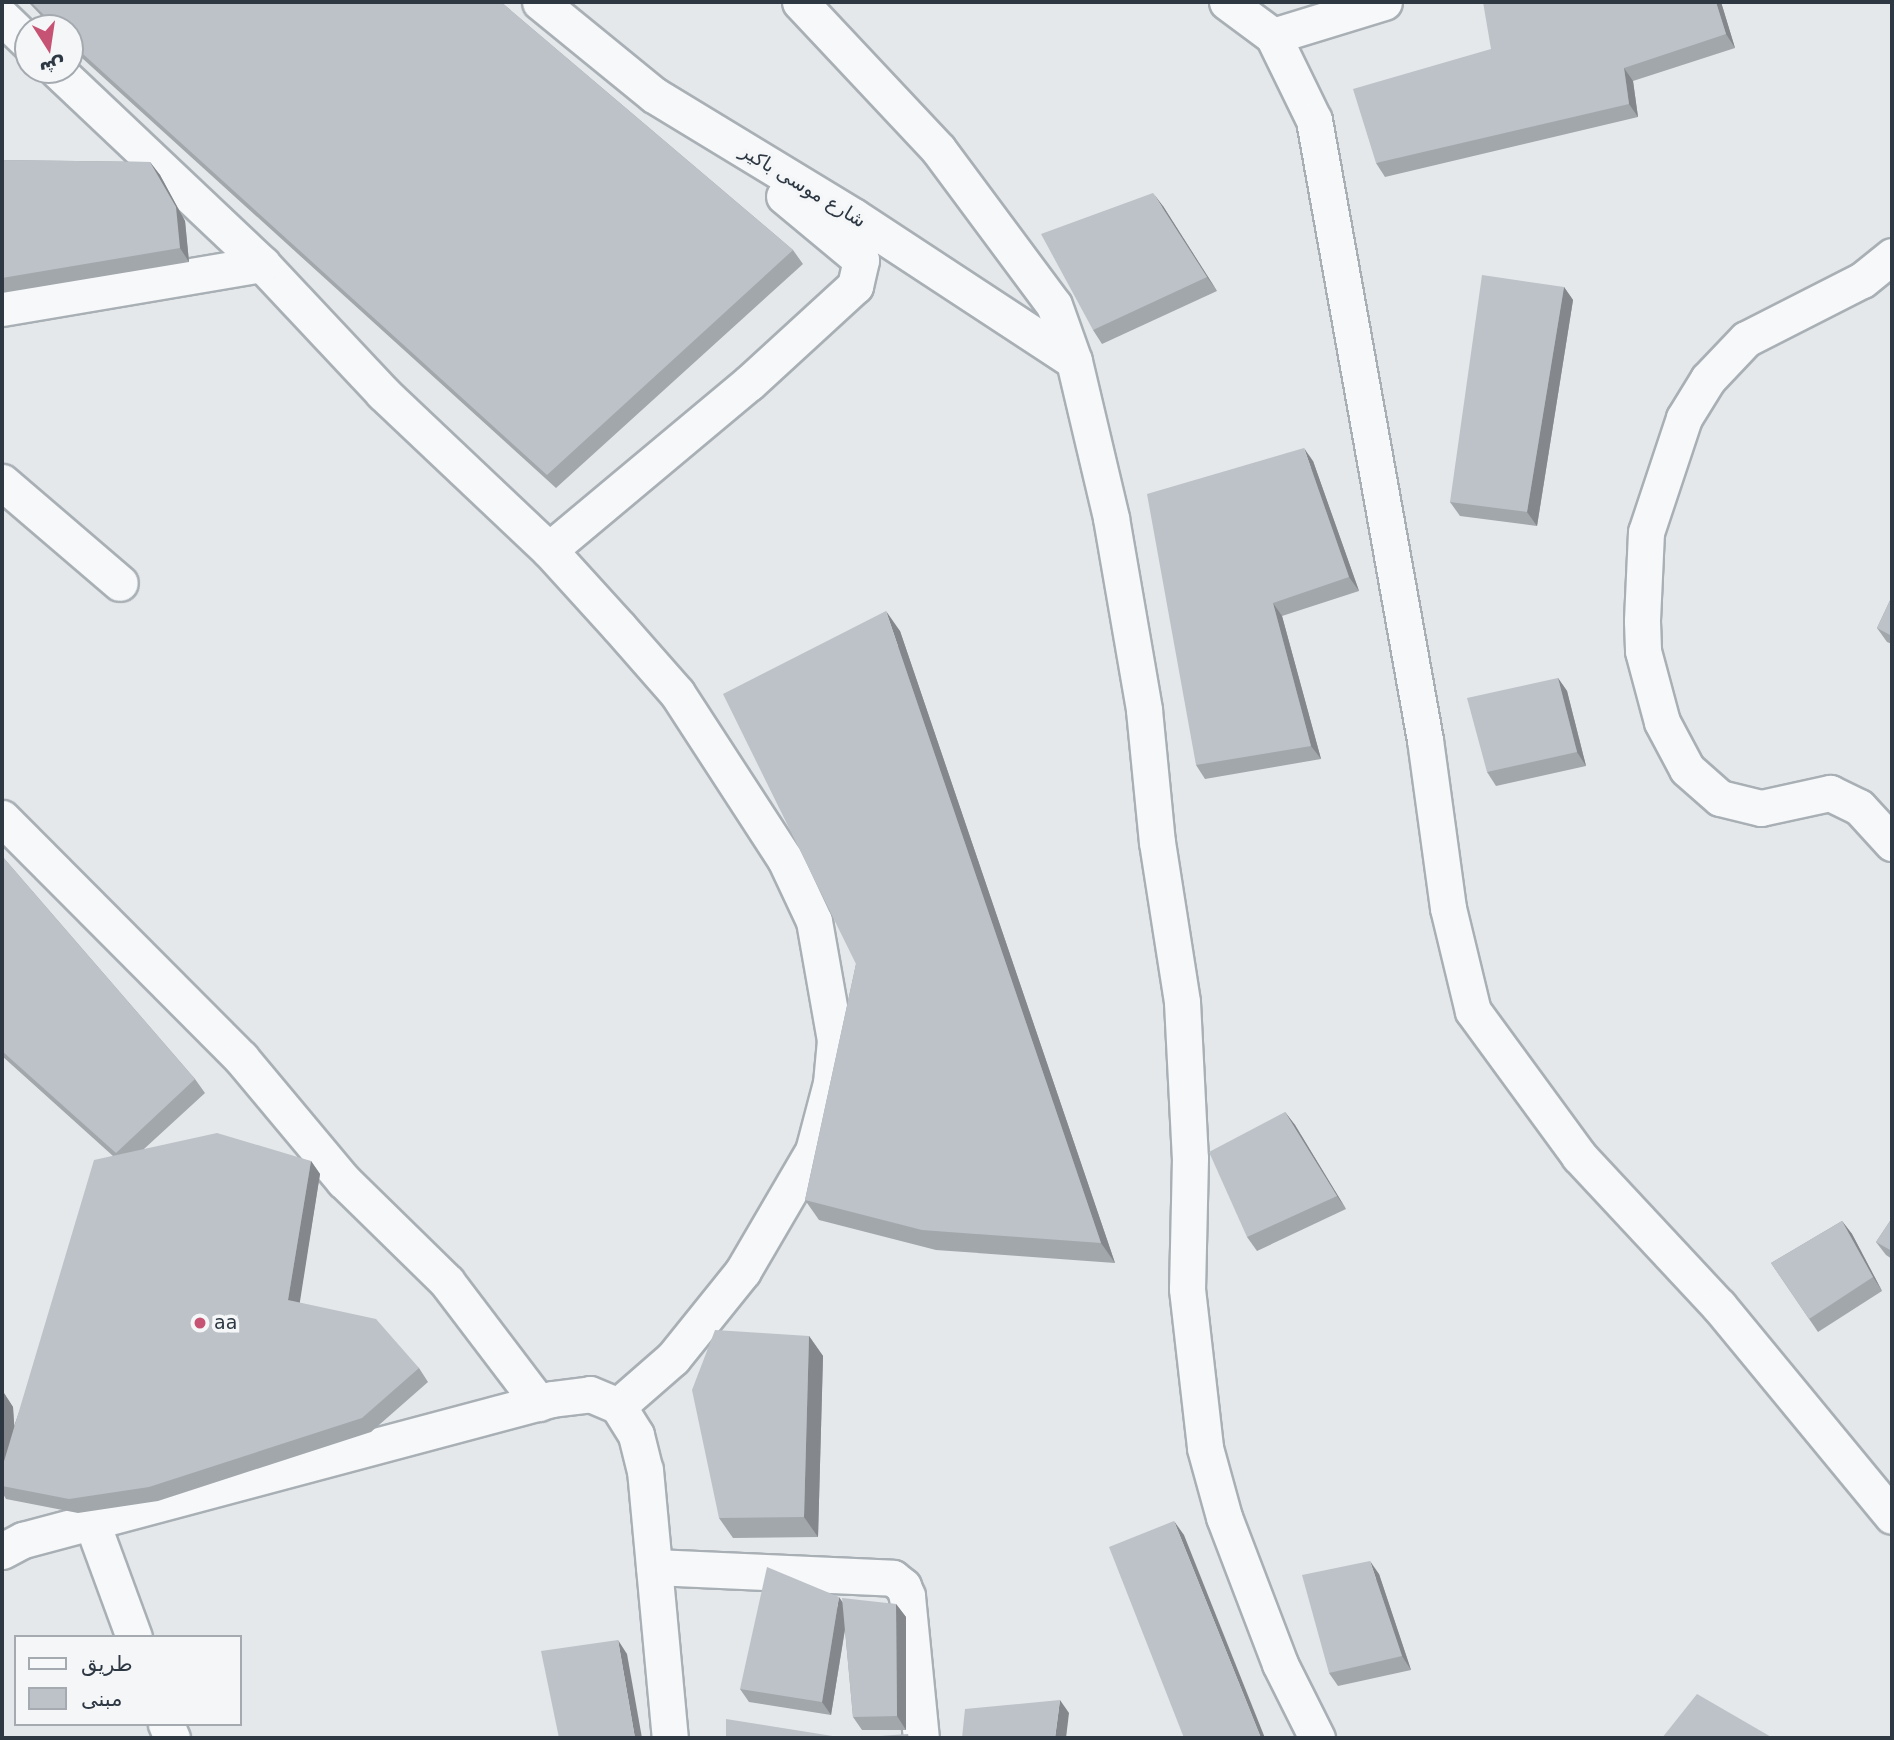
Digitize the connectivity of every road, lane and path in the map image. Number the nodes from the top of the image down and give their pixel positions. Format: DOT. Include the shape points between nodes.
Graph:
graph roads {
  1 [pos="540,2"];
  2 [pos="800,2"];
  3 [pos="1227,2"];
  4 [pos="1384,2"];
  5 [pos="1273,36"];
  6 [pos="72,84"];
  7 [pos="749,153"];
  8 [pos="1892,256"];
  9 [pos="261,264"];
  10 [pos="2,308"];
  11 [pos="1074,361"];
  12 [pos="2,482"];
  13 [pos="549,551"];
  14 [pos="120,583"];
  15 [pos="2,818"];
  16 [pos="1892,843"];
  17 [pos="539,1403"];
  18 [pos="618,1406"];
  19 [pos="1892,1516"];
  20 [pos="92,1523"];
  21 [pos="2,1551"];
  22 [pos="654,1567"];
  23 [pos="133,1635"];
  24 [pos="670,1738"];
  25 [pos="921,1738"];
  26 [pos="1317,1738"];
  1 -- 7 [label="street, شارع موسى باكير" via="654,95"];
  2 -- 11 [label="street" via="938,149 1054,305"];
  3 -- 5 [label="street"];
  4 -- 5 [label="street"];
  5 -- 19 [label="street" via="1314,120 1425,740 1448,908 1473,1011 1579,1156 1719,1306"];
  6 -- 9 [label="street"];
  7 -- 11 [label="street, شارع موسى باكير"];
  7 -- 13 [label="street" via="776,190 861,260 855,285 748,383"];
  8 -- 16 [label="street" via="1862,280 1746,339 1708,379 1684,418 1646,532 1642,621 1643,651 1662,722 1687,769 1720,798 1761,808 1830,793 1859,807"];
  9 -- 10 [label="street"];
  9 -- 13 [label="street" via="383,393"];
  11 -- 26 [label="street" via="1111,518 1144,710 1157,842 1182,1002 1190,1158 1187,1289 1205,1448 1224,1517 1280,1664"];
  12 -- 14 [label="street"];
  13 -- 18 [label="street" via="677,693 785,859 814,920 835,1041 831,1083 813,1151 784,1206 743,1271 673,1358"];
  15 -- 17 [label="street" via="241,1058 344,1181 447,1282"];
  17 -- 18 [label="street" via="590,1394"];
  17 -- 20 [label="street"];
  18 -- 22 [label="street" via="636,1435 645,1470"];
  20 -- 21 [label="street" via="23,1540"];
  20 -- 23 [label="street"];
  22 -- 24 [label="street"];
  22 -- 25 [label="street" via="893,1578 907,1596"];
}
